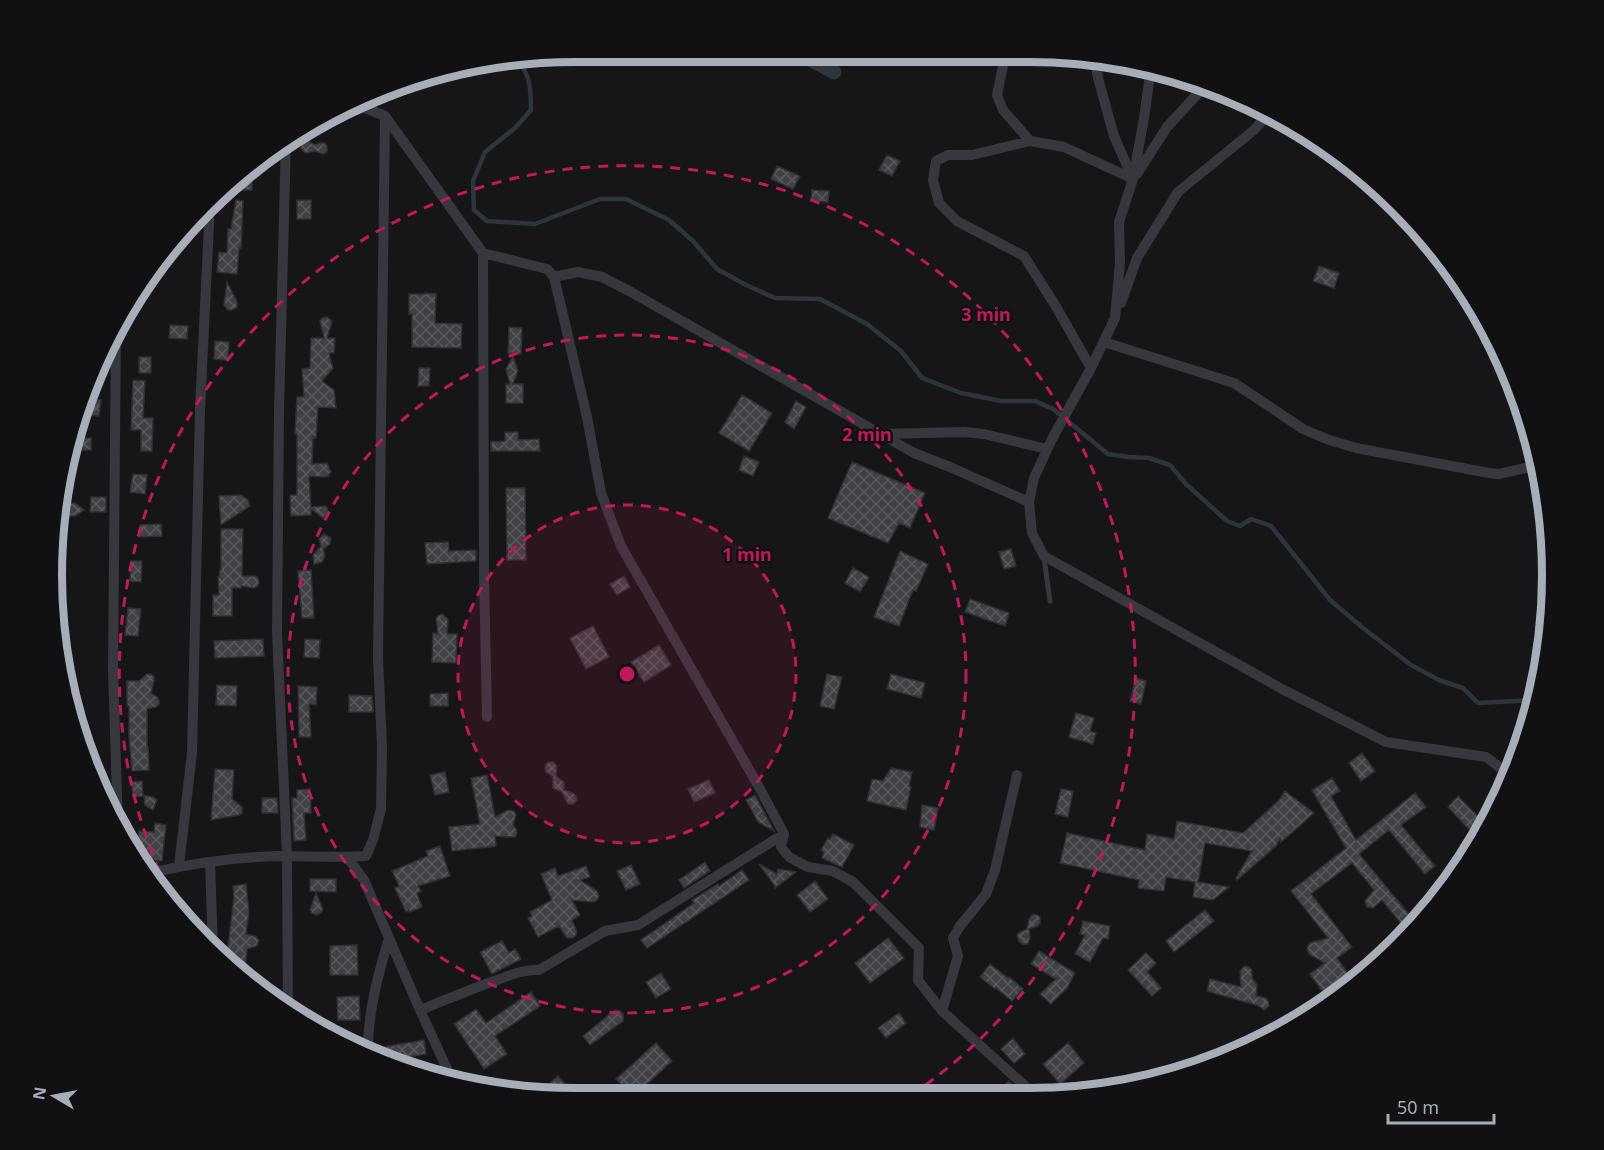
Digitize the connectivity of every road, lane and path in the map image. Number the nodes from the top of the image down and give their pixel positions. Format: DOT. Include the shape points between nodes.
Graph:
graph roads {
  1 [pos="1004,62"];
  2 [pos="1096,66"];
  3 [pos="1150,76"];
  4 [pos="1200,91"];
  5 [pos="364,107"];
  6 [pos="385,116"];
  7 [pos="1264,118"];
  8 [pos="1030,141"];
  9 [pos="286,151"];
  10 [pos="1133,179"];
  11 [pos="209,215"];
  12 [pos="483,253"];
  13 [pos="554,277"];
  14 [pos="1115,318"];
  15 [pos="1104,342"];
  16 [pos="117,343"];
  17 [pos="1091,368"];
  18 [pos="880,434"];
  19 [pos="1050,444"];
  20 [pos="1531,467"];
  21 [pos="1029,502"];
  22 [pos="1044,556"];
  23 [pos="1050,602"];
  24 [pos="487,717"];
  25 [pos="1504,770"];
  26 [pos="1017,775"];
  27 [pos="117,808"];
  28 [pos="784,834"];
  29 [pos="287,856"];
  30 [pos="347,857"];
  31 [pos="210,862"];
  32 [pos="179,866"];
  33 [pos="156,871"];
  34 [pos="389,938"];
  35 [pos="213,939"];
  36 [pos="288,1001"];
  37 [pos="420,1010"];
  38 [pos="942,1011"];
  39 [pos="367,1044"];
  40 [pos="449,1073"];
  41 [pos="1027,1088"];
  1 -- 8 [label="street" via="997,95 1004,110"];
  2 -- 10 [label="street" via="1114,136"];
  3 -- 10 [label="street"];
  4 -- 10 [label="street" via="1167,126"];
  5 -- 6 [label="street"];
  6 -- 12 [label="street"];
  6 -- 30 [label="street" via="378,657 381,809 366,856"];
  7 -- 14 [label="street" via="1178,192 1137,258"];
  8 -- 10 [label="street" via="1064,147"];
  8 -- 17 [label="street" via="972,154 948,155 936,161 933,180 939,203 957,221 1024,256"];
  9 -- 29 [label="street" via="277,632"];
  10 -- 14 [label="street" via="1119,222"];
  11 -- 32 [label="street" via="200,409 192,753"];
  12 -- 13 [label="street" via="547,269"];
  12 -- 24 [label="street"];
  13 -- 18 [label="street" via="578,272 602,277"];
  13 -- 28 [label="street" via="601,493 621,546"];
  14 -- 15 [label="street"];
  15 -- 17 [label="street"];
  15 -- 20 [label="street" via="1234,383 1303,429 1356,448 1499,474"];
  16 -- 27 [label="street" via="113,670"];
  17 -- 19 [label="street"];
  18 -- 19 [label="street" via="964,432"];
  18 -- 21 [label="street" via="914,453"];
  19 -- 21 [label="street" via="1034,478"];
  21 -- 22 [label="street" via="1032,533"];
  22 -- 23 [label="lane"];
  22 -- 25 [label="street" via="1284,690 1386,742 1486,757"];
  26 -- 38 [label="street" via="987,894 953,938 958,956"];
  28 -- 37 [label="street" via="638,925 605,932 539,970 519,972"];
  28 -- 38 [label="street" via="782,847 789,856 808,867 833,871 854,882 919,948 918,980"];
  29 -- 30 [label="street"];
  29 -- 31 [label="street"];
  29 -- 36 [label="street"];
  30 -- 34 [label="street" via="364,880"];
  31 -- 32 [label="street"];
  31 -- 35 [label="street"];
  32 -- 33 [label="street"];
  34 -- 37 [label="street"];
  34 -- 39 [label="street" via="378,976"];
  37 -- 40 [label="street"];
  38 -- 41 [label="street"];
}
